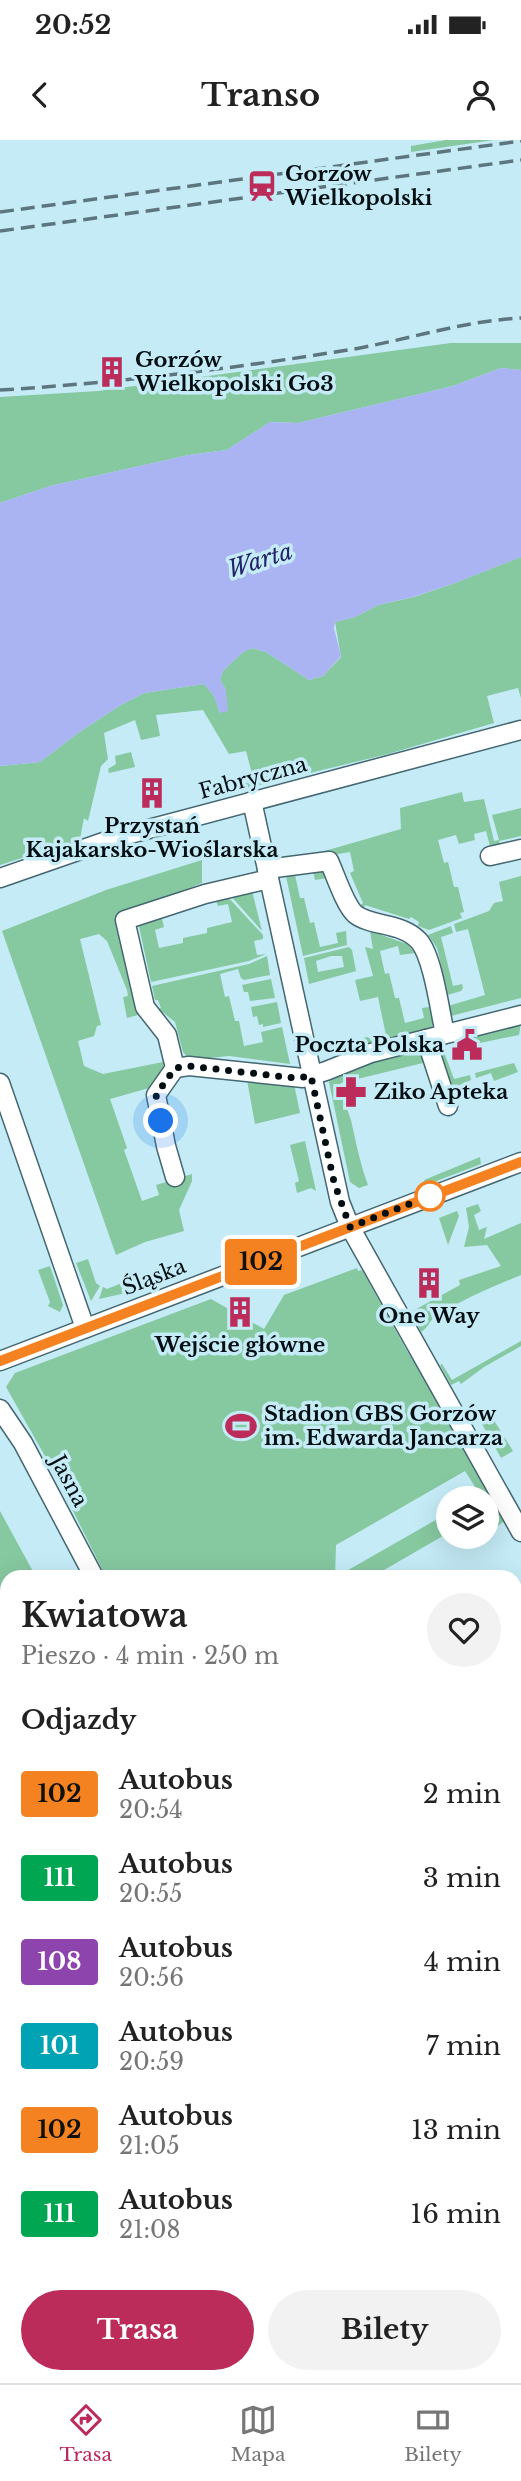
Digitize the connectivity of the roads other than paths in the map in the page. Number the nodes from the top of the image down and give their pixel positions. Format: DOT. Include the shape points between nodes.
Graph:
graph roads {
  1 [pos="521,730"];
  2 [pos="252,801"];
  3 [pos="521,849"];
  4 [pos="490,856"];
  5 [pos="268,874"];
  6 [pos="0,878"];
  7 [pos="521,1015"];
  8 [pos="445,1034"];
  9 [pos="426,1039"];
  10 [pos="175,1068"];
  11 [pos="311,1076"];
  12 [pos="0,1083"];
  13 [pos="448,1106"];
  14 [pos="521,1162"];
  15 [pos="176,1177"];
  16 [pos="350,1227"];
  17 [pos="85,1328"];
  18 [pos="0,1361"];
  19 [pos="0,1409"];
  20 [pos="521,1532"];
  21 [pos="90,1570"];
  1 -- 2 [label="street, Fabryczna"];
  2 -- 5 [label="street"];
  2 -- 6 [label="street, Fabryczna" via="115,838"];
  3 -- 4 [label="street"];
  5 -- 8 [label="street" via="329,861 356,914 418,940 426,953"];
  5 -- 10 [label="street" via="125,920 145,1007 167,1035"];
  5 -- 11 [label="street"];
  7 -- 8 [label="street"];
  8 -- 9 [label="street"];
  9 -- 11 [label="street" via="371,1053"];
  9 -- 13 [label="street"];
  10 -- 11 [label="street"];
  10 -- 15 [label="street" via="156,1095"];
  11 -- 16 [label="street" via="334,1182"];
  12 -- 17 [label="street"];
  14 -- 16 [label="street, Śląska"];
  16 -- 17 [label="street, Śląska"];
  16 -- 20 [label="street"];
  17 -- 18 [label="street, Śląska"];
  19 -- 21 [label="street, Jasna"];
}
